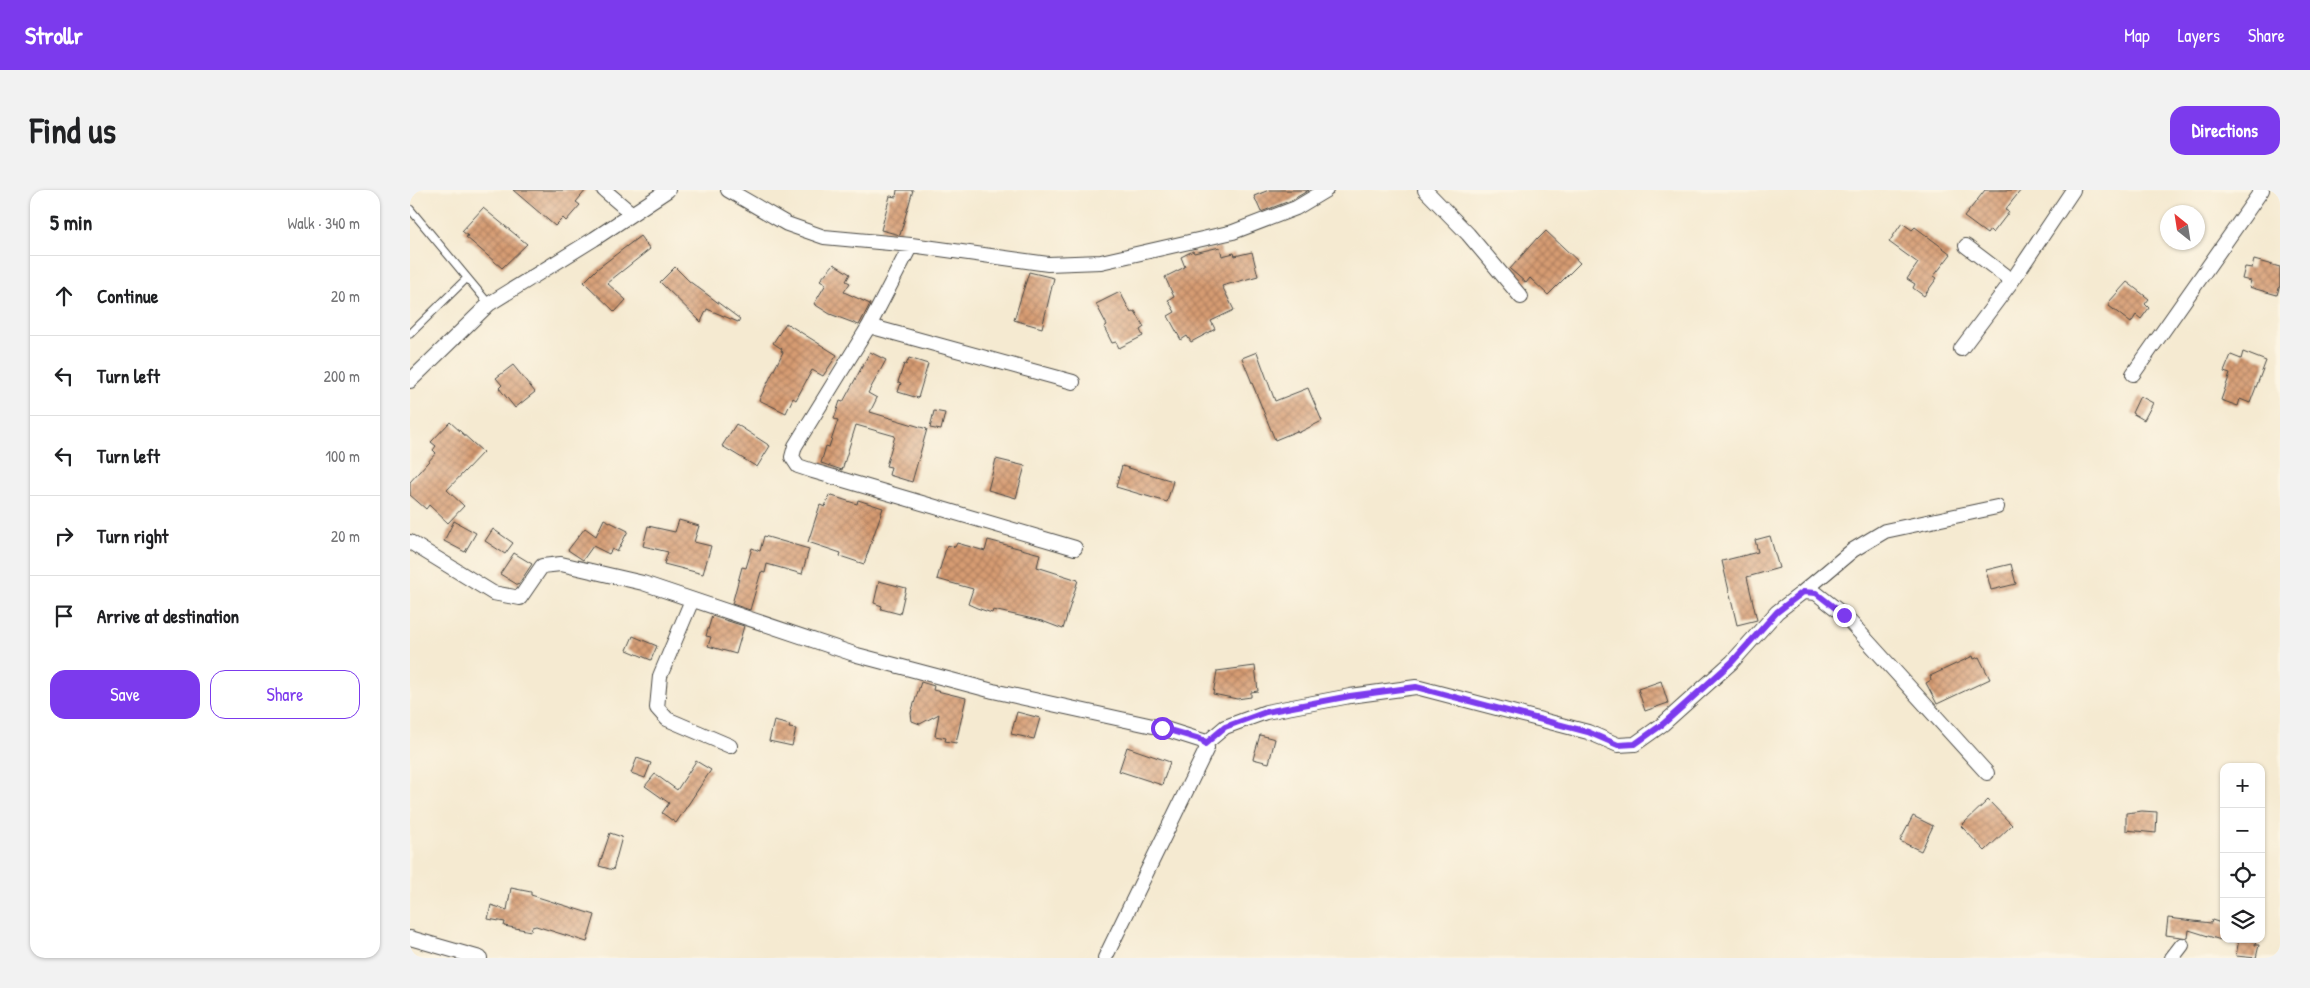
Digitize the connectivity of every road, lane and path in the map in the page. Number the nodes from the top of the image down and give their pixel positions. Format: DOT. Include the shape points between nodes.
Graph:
graph roads {
  1 [pos="604,190"];
  2 [pos="668,190"];
  3 [pos="728,190"];
  4 [pos="1326,190"];
  5 [pos="1425,190"];
  6 [pos="2073,190"];
  7 [pos="2262,190"];
  8 [pos="410,208"];
  9 [pos="631,214"];
  10 [pos="911,245"];
  11 [pos="1966,246"];
  12 [pos="467,278"];
  13 [pos="2012,281"];
  14 [pos="1521,297"];
  15 [pos="489,304"];
  16 [pos="869,326"];
  17 [pos="410,334"];
  18 [pos="1961,349"];
  19 [pos="2133,374"];
  20 [pos="410,381"];
  21 [pos="1073,382"];
  22 [pos="1997,507"];
  23 [pos="410,542"];
  24 [pos="1075,548"];
  25 [pos="1803,592"];
  26 [pos="692,600"];
  27 [pos="1205,744"];
  28 [pos="730,746"];
  29 [pos="1987,773"];
  30 [pos="410,938"];
  31 [pos="2182,945"];
  32 [pos="480,958"];
  33 [pos="1105,958"];
  34 [pos="2172,958"];
  1 -- 9 [label="street"];
  2 -- 9 [label="street"];
  3 -- 10 [label="street" via="787,224 824,237"];
  4 -- 10 [label="street" via="1296,208 1233,232 1101,262 1048,264"];
  5 -- 14 [label="street" via="1468,234"];
  6 -- 13 [label="street"];
  7 -- 19 [label="street"];
  8 -- 12 [label="lane"];
  9 -- 15 [label="street"];
  10 -- 16 [label="street"];
  11 -- 13 [label="street"];
  12 -- 15 [label="lane"];
  12 -- 17 [label="lane"];
  13 -- 18 [label="street"];
  15 -- 20 [label="street"];
  16 -- 21 [label="street"];
  16 -- 24 [label="street" via="795,446 792,457 798,466"];
  22 -- 25 [label="street" via="1885,531 1853,550"];
  23 -- 26 [label="street" via="493,593 508,597 520,598 542,566 550,564 643,583"];
  25 -- 27 [label="street" via="1777,612 1732,662 1663,724 1635,744 1618,745 1588,732 1416,687 1266,712 1225,727"];
  25 -- 29 [label="street" via="1816,593 1844,615"];
  26 -- 27 [label="street" via="856,655 992,691 1162,728 1203,740"];
  26 -- 28 [label="street" via="660,676 657,708 667,719"];
  27 -- 33 [label="street" via="1207,748"];
  30 -- 32 [label="street"];
  31 -- 34 [label="street"];
}
